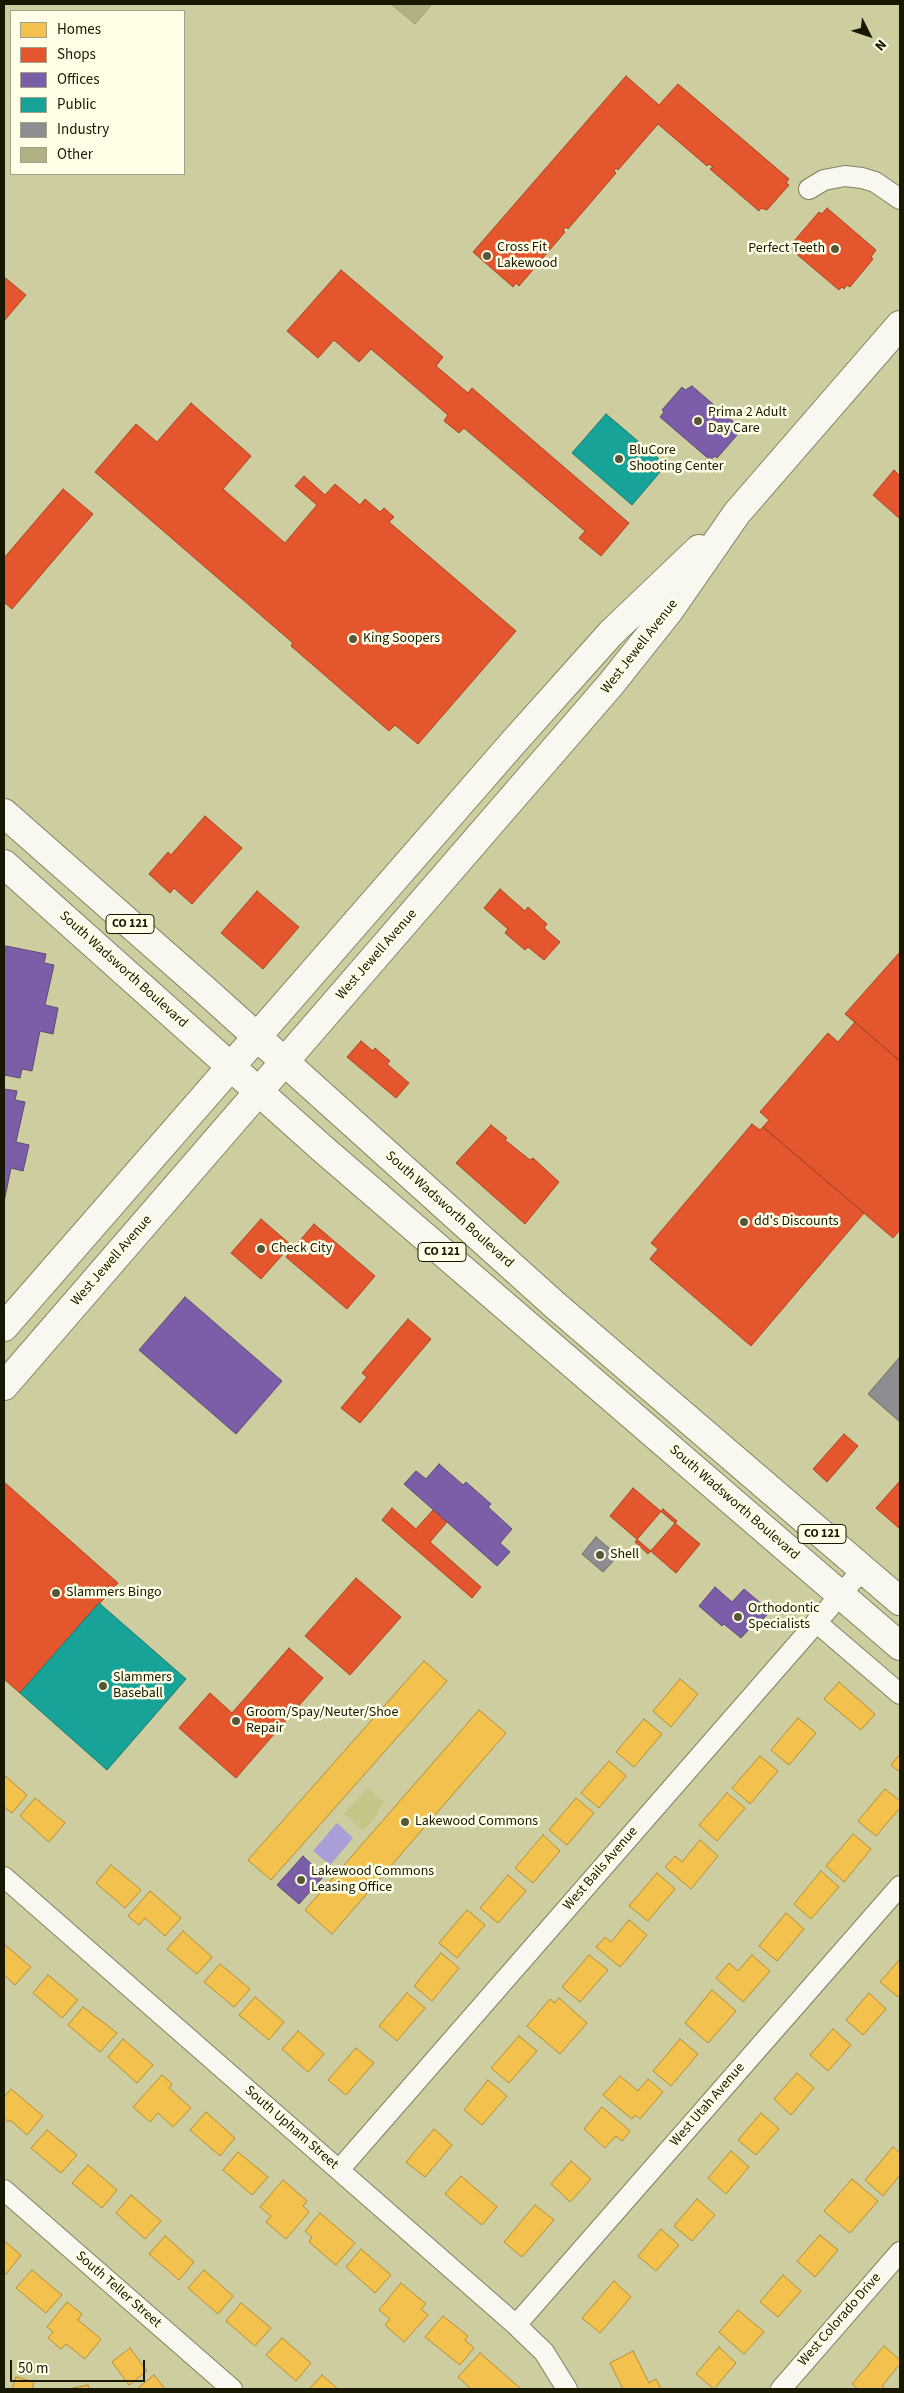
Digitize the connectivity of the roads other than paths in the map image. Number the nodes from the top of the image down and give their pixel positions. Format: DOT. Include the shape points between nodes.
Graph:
graph roads {
  1 [pos="809,189"];
  2 [pos="900,199"];
  3 [pos="900,325"];
  4 [pos="737,513"];
  5 [pos="4,813"];
  6 [pos="4,864"];
  7 [pos="256,1036"];
  8 [pos="284,1062"];
  9 [pos="230,1065"];
  10 [pos="258,1091"];
  11 [pos="4,1326"];
  12 [pos="4,1386"];
  13 [pos="863,1569"];
  14 [pos="840,1594"];
  15 [pos="900,1601"];
  16 [pos="816,1622"];
  17 [pos="900,1646"];
  18 [pos="900,1694"];
  19 [pos="4,1877"];
  20 [pos="900,1886"];
  21 [pos="339,2170"];
  22 [pos="4,2190"];
  23 [pos="900,2252"];
  24 [pos="516,2325"];
  25 [pos="232,2389"];
  26 [pos="566,2389"];
  27 [pos="781,2389"];
  1 -- 2 [label="street" via="834,176 862,178 886,188"];
  3 -- 4 [label="main road, West Jewell Avenue"];
  4 -- 7 [label="main road, West Jewell Avenue" via="611,633"];
  4 -- 8 [label="main road, West Jewell Avenue" via="670,611 634,657"];
  5 -- 7 [label="main road, South Wadsworth Boulevard / CO 121"];
  6 -- 9 [label="main road, South Wadsworth Boulevard / CO 121"];
  7 -- 8 [label="main road, South Wadsworth Boulevard / CO 121"];
  7 -- 9 [label="main road, West Jewell Avenue"];
  8 -- 10 [label="main road, West Jewell Avenue"];
  8 -- 13 [label="main road, South Wadsworth Boulevard / CO 121" via="556,1306"];
  9 -- 10 [label="main road, South Wadsworth Boulevard / CO 121"];
  9 -- 11 [label="main road, West Jewell Avenue"];
  10 -- 12 [label="main road, West Jewell Avenue"];
  10 -- 14 [label="main road, South Wadsworth Boulevard / CO 121"];
  13 -- 14 [label="street, West Bails Avenue"];
  13 -- 15 [label="main road, South Wadsworth Boulevard / CO 121"];
  14 -- 16 [label="street, West Bails Avenue"];
  14 -- 17 [label="main road, South Wadsworth Boulevard / CO 121"];
  16 -- 18 [label="street"];
  16 -- 21 [label="street, West Bails Avenue"];
  19 -- 21 [label="street, South Upham Street"];
  20 -- 24 [label="street, West Utah Avenue"];
  21 -- 24 [label="street, South Upham Street"];
  22 -- 25 [label="street, South Teller Street"];
  23 -- 27 [label="street, West Colorado Drive"];
  24 -- 26 [label="street, South Upham Street" via="544,2352"];
}
